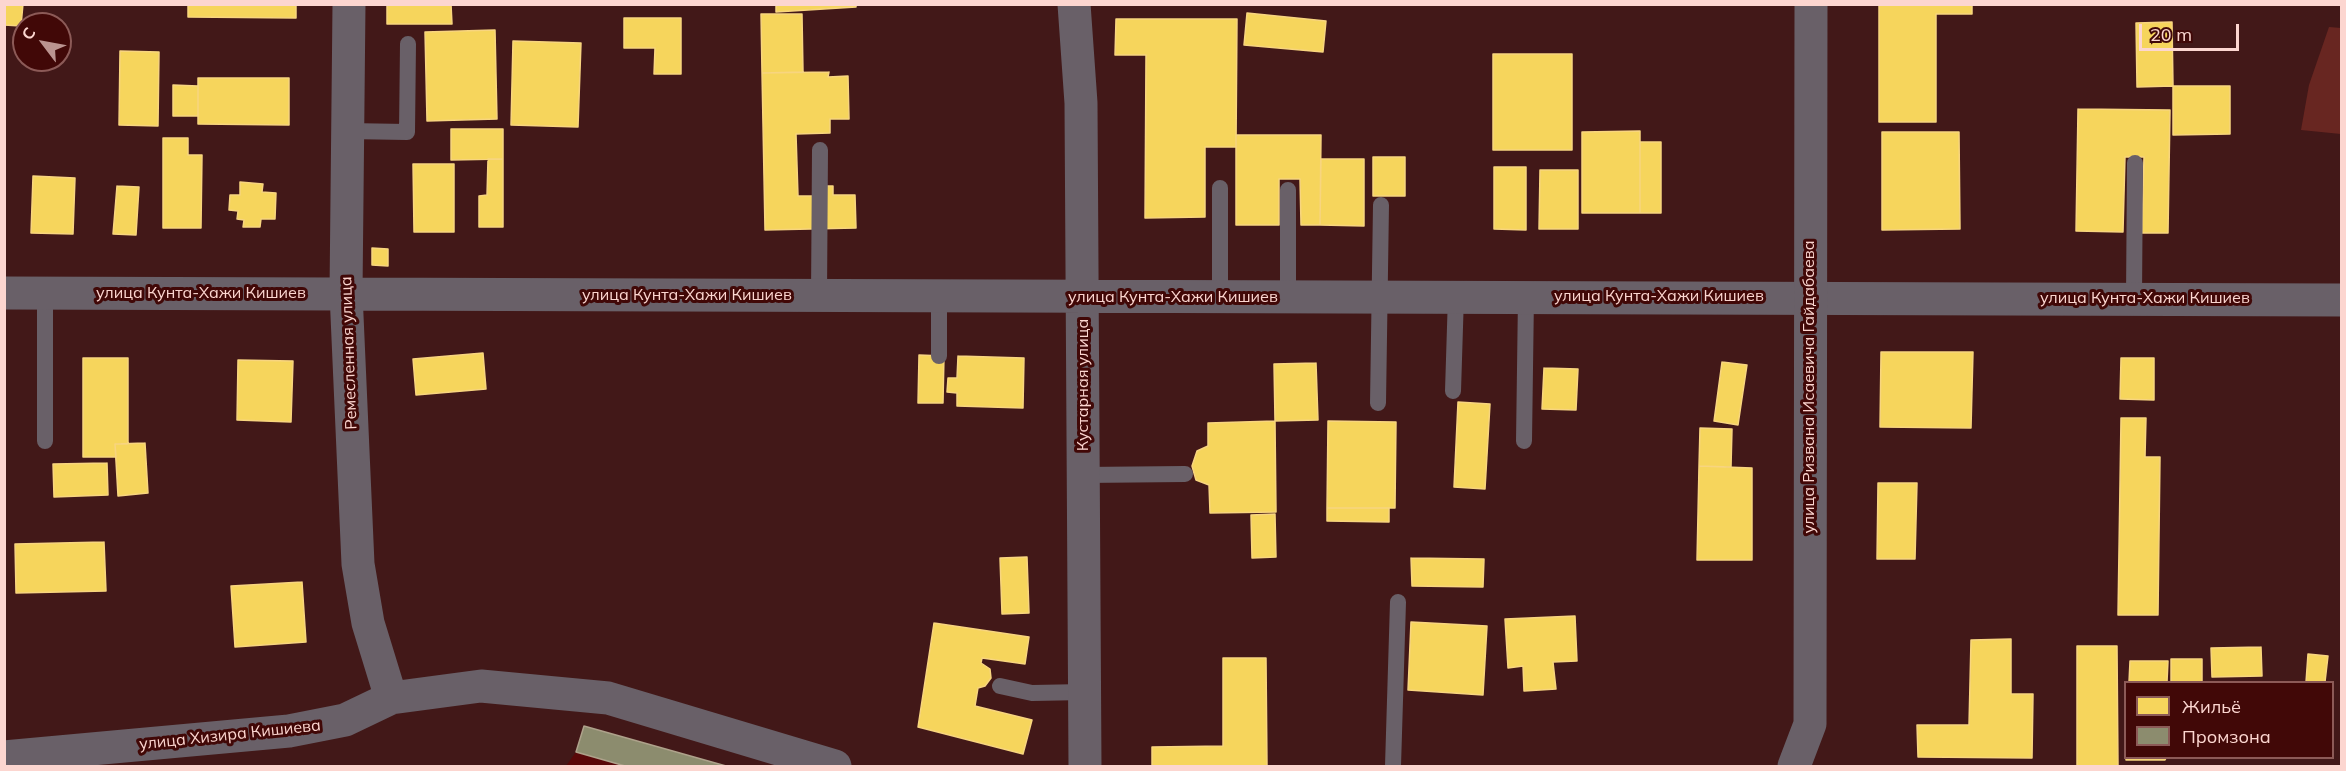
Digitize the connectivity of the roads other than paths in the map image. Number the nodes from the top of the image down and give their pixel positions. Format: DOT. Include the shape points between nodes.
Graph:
graph roads {
  1 [pos="349,4"];
  2 [pos="1074,4"];
  3 [pos="1811,4"];
  4 [pos="408,44"];
  5 [pos="347,131"];
  6 [pos="820,150"];
  7 [pos="2135,163"];
  8 [pos="1220,188"];
  9 [pos="1288,190"];
  10 [pos="1381,205"];
  11 [pos="4,293"];
  12 [pos="45,293"];
  13 [pos="346,293"];
  14 [pos="1456,295"];
  15 [pos="819,296"];
  16 [pos="1288,296"];
  17 [pos="1381,296"];
  18 [pos="1526,296"];
  19 [pos="939,297"];
  20 [pos="1082,297"];
  21 [pos="1220,297"];
  22 [pos="1809,297"];
  23 [pos="2134,298"];
  24 [pos="2342,300"];
  25 [pos="939,356"];
  26 [pos="1453,391"];
  27 [pos="1378,403"];
  28 [pos="45,441"];
  29 [pos="1524,441"];
  30 [pos="1185,474"];
  31 [pos="1083,475"];
  32 [pos="1398,602"];
  33 [pos="1000,686"];
  34 [pos="1085,692"];
  35 [pos="391,698"];
  36 [pos="4,756"];
  37 [pos="835,766"];
  38 [pos="1085,766"];
  39 [pos="1393,766"];
  40 [pos="1794,766"];
  1 -- 5 [label="street, Ремесленная улица"];
  2 -- 20 [label="street, Кустарная улица" via="1072,68 1081,103"];
  3 -- 22 [label="street, улица Ризвана Исаевича Гайдабаева"];
  4 -- 5 [label="lane" via="407,132"];
  5 -- 13 [label="street, Ремесленная улица"];
  6 -- 15 [label="lane"];
  7 -- 23 [label="lane"];
  8 -- 21 [label="lane"];
  9 -- 16 [label="lane"];
  10 -- 17 [label="lane"];
  11 -- 12 [label="street, улица Кунта-Хажи Кишиев"];
  12 -- 13 [label="street, улица Кунта-Хажи Кишиев"];
  12 -- 28 [label="lane"];
  13 -- 15 [label="street, улица Кунта-Хажи Кишиев"];
  13 -- 35 [label="street, Ремесленная улица" via="358,564 368,623"];
  14 -- 17 [label="street, улица Кунта-Хажи Кишиев"];
  14 -- 18 [label="street, улица Кунта-Хажи Кишиев"];
  14 -- 26 [label="lane"];
  15 -- 19 [label="street, улица Кунта-Хажи Кишиев"];
  16 -- 17 [label="street, улица Кунта-Хажи Кишиев"];
  16 -- 21 [label="street, улица Кунта-Хажи Кишиев"];
  17 -- 27 [label="lane"];
  18 -- 22 [label="street, улица Кунта-Хажи Кишиев"];
  18 -- 29 [label="lane"];
  19 -- 20 [label="street, улица Кунта-Хажи Кишиев"];
  19 -- 25 [label="lane"];
  20 -- 21 [label="street, улица Кунта-Хажи Кишиев"];
  20 -- 31 [label="street, Кустарная улица"];
  22 -- 23 [label="street, улица Кунта-Хажи Кишиев"];
  22 -- 40 [label="street, улица Ризвана Исаевича Гайдабаева" via="1810,724"];
  23 -- 24 [label="street, улица Кунта-Хажи Кишиев"];
  30 -- 31 [label="lane"];
  31 -- 34 [label="street, Кустарная улица"];
  32 -- 39 [label="lane"];
  33 -- 34 [label="lane" via="1032,693"];
  34 -- 38 [label="street, Кустарная улица"];
  35 -- 36 [label="street, улица Хизира Кишиева" via="345,720 289,731"];
  35 -- 37 [label="street, улица Хизира Кишиева" via="481,686 608,698"];
}
